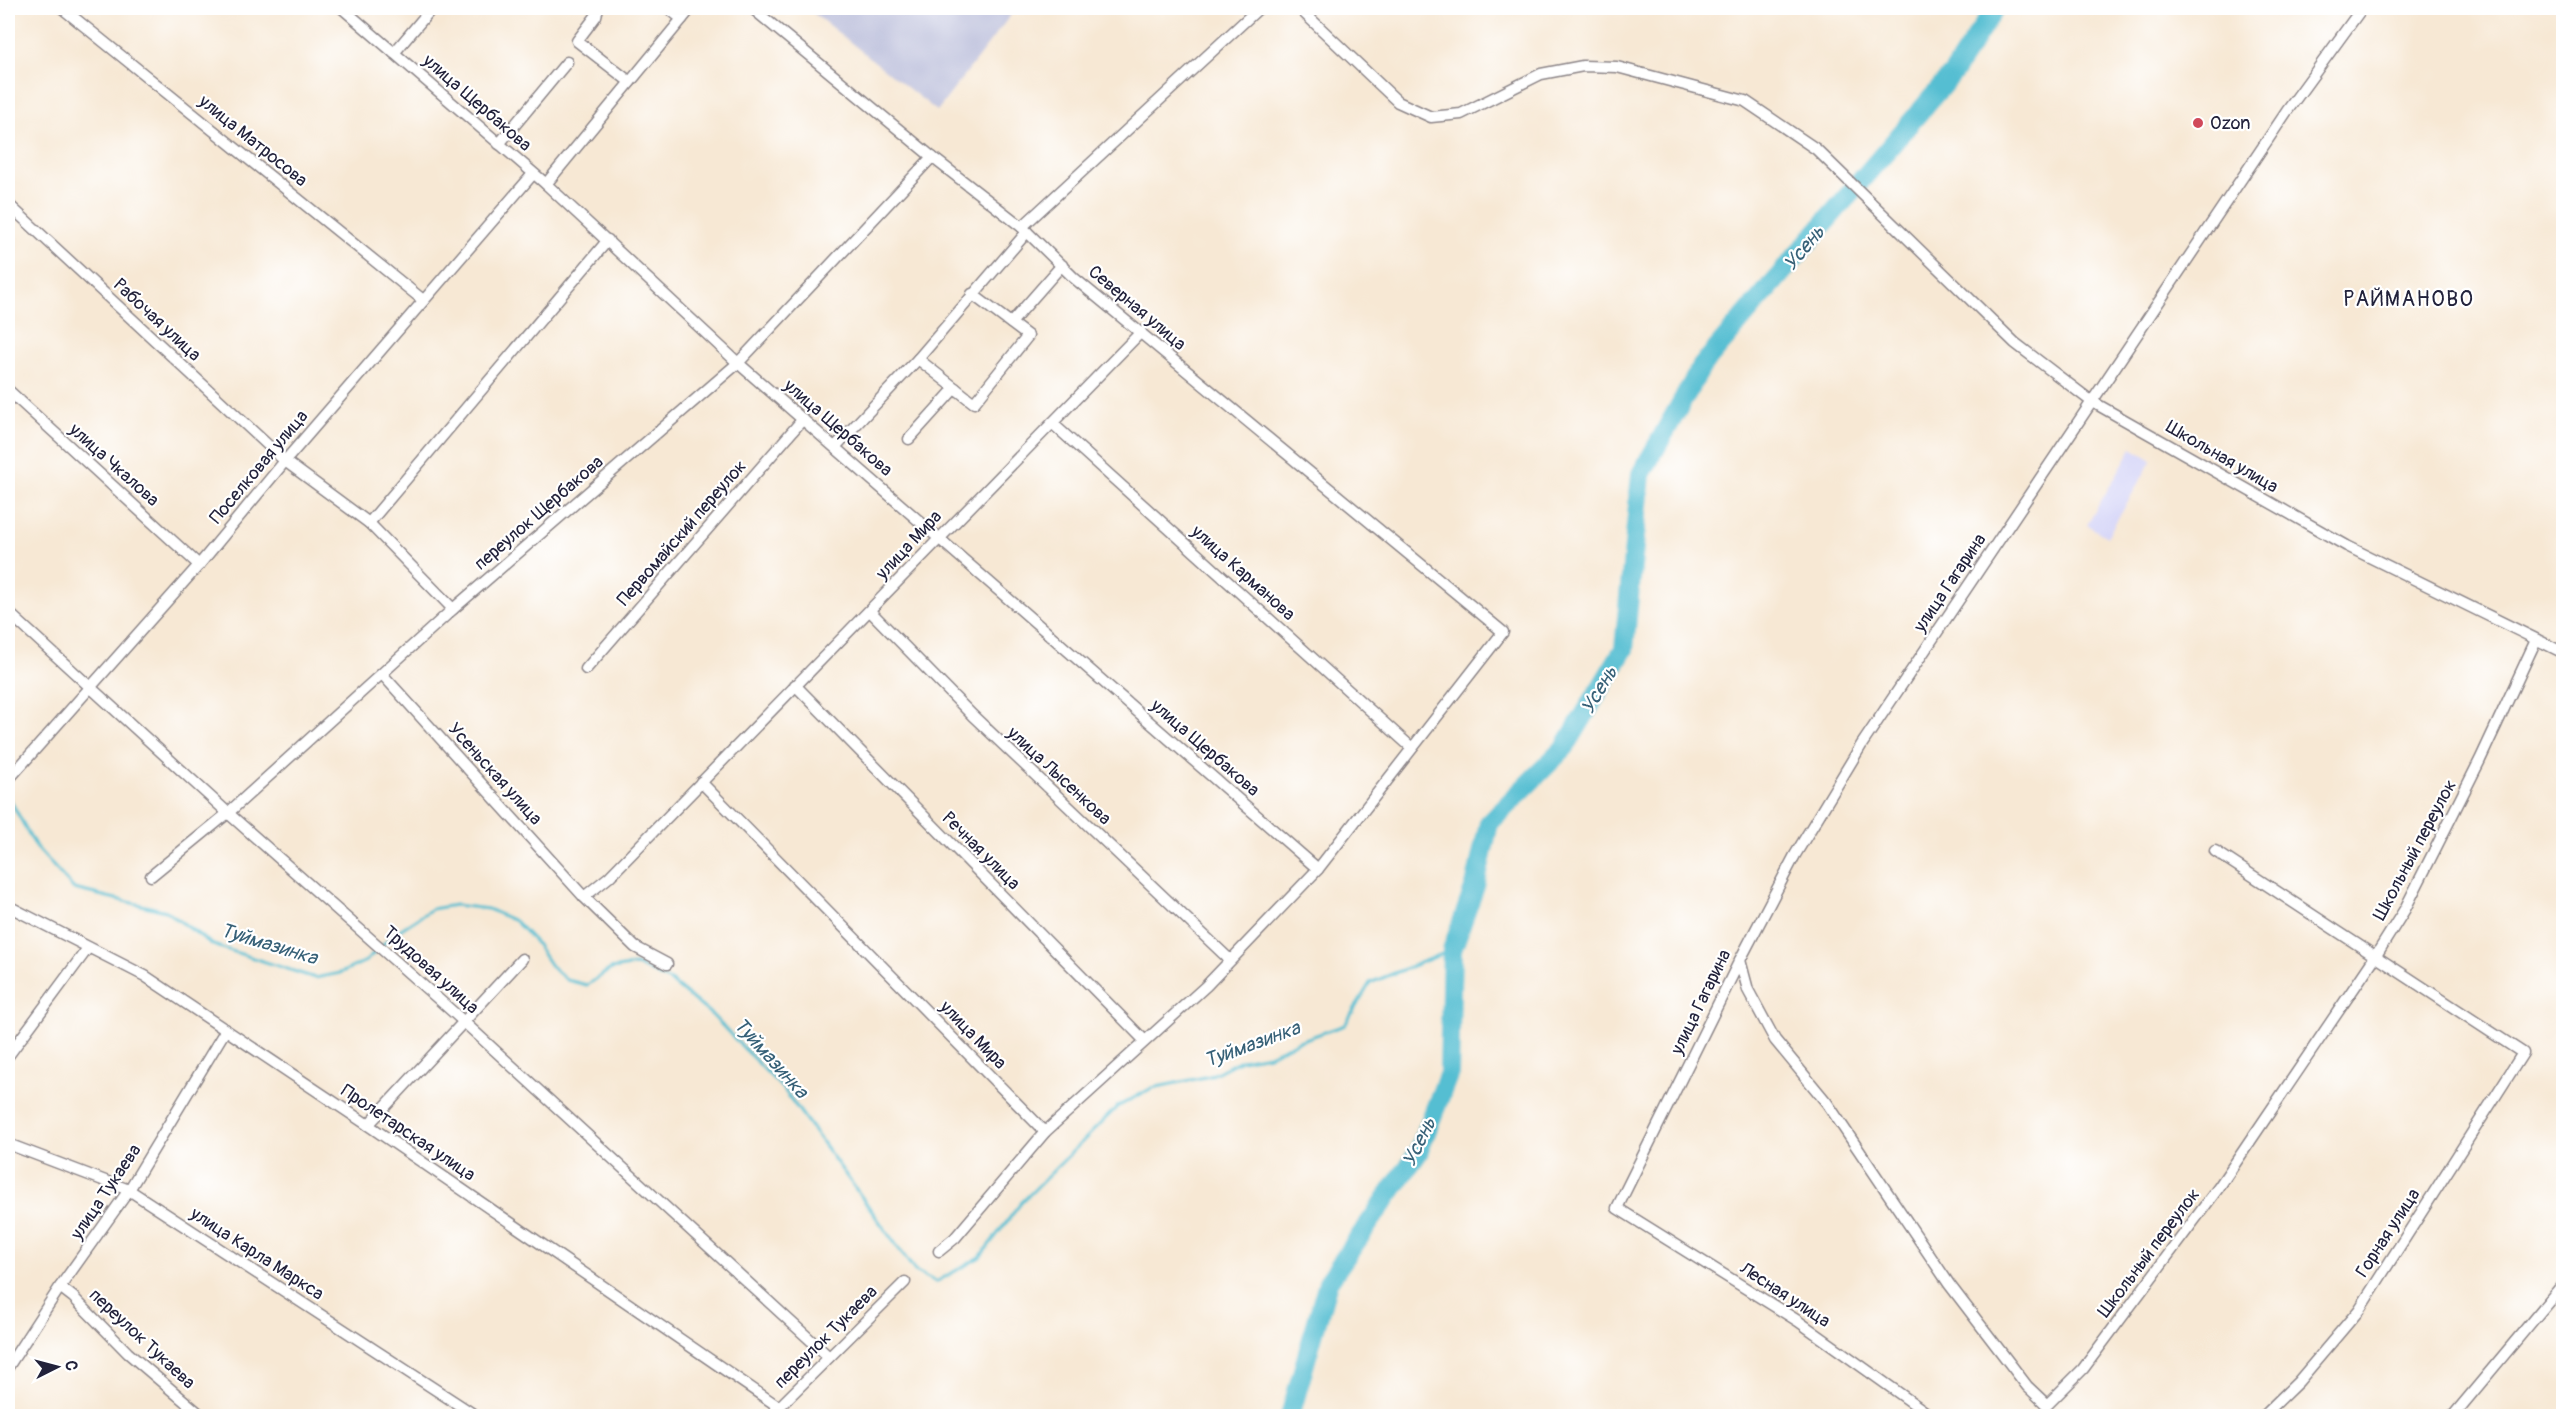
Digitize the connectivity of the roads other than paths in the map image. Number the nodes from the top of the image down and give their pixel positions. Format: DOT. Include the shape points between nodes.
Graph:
graph roads {
  1 [pos="62,8"];
  2 [pos="432,8"];
  3 [pos="598,8"];
  4 [pos="668,8"];
  5 [pos="692,8"];
  6 [pos="752,8"];
  7 [pos="1259,8"];
  8 [pos="1299,8"];
  9 [pos="2362,8"];
  10 [pos="346,9"];
  11 [pos="682,19"];
  12 [pos="394,52"];
  13 [pos="567,62"];
  14 [pos="630,82"];
  15 [pos="499,144"];
  16 [pos="932,156"];
  17 [pos="533,174"];
  18 [pos="546,184"];
  19 [pos="8,204"];
  20 [pos="1024,229"];
  21 [pos="608,240"];
  22 [pos="1062,265"];
  23 [pos="972,294"];
  24 [pos="423,300"];
  25 [pos="1011,323"];
  26 [pos="1141,332"];
  27 [pos="918,359"];
  28 [pos="738,363"];
  29 [pos="955,388"];
  30 [pos="8,390"];
  31 [pos="2091,401"];
  32 [pos="803,419"];
  33 [pos="1052,423"];
  34 [pos="909,440"];
  35 [pos="835,447"];
  36 [pos="285,460"];
  37 [pos="369,523"];
  38 [pos="938,537"];
  39 [pos="199,565"];
  40 [pos="453,609"];
  41 [pos="870,611"];
  42 [pos="8,612"];
  43 [pos="2536,640"];
  44 [pos="2564,653"];
  45 [pos="586,669"];
  46 [pos="382,674"];
  47 [pos="795,685"];
  48 [pos="89,687"];
  49 [pos="1412,748"];
  50 [pos="9,776"];
  51 [pos="701,782"];
  52 [pos="228,813"];
  53 [pos="2215,851"];
  54 [pos="1318,869"];
  55 [pos="151,876"];
  56 [pos="584,897"];
  57 [pos="8,906"];
  58 [pos="88,948"];
  59 [pos="2375,957"];
  60 [pos="522,959"];
  61 [pos="1230,960"];
  62 [pos="1740,960"];
  63 [pos="667,964"];
  64 [pos="464,1022"];
  65 [pos="225,1031"];
  66 [pos="1144,1040"];
  67 [pos="8,1056"];
  68 [pos="368,1125"];
  69 [pos="1045,1132"];
  70 [pos="8,1144"];
  71 [pos="129,1190"];
  72 [pos="1617,1208"];
  73 [pos="939,1251"];
  74 [pos="905,1282"];
  75 [pos="2564,1283"];
  76 [pos="60,1287"];
  77 [pos="829,1357"];
  78 [pos="8,1366"];
  79 [pos="779,1407"];
  80 [pos="202,1416"];
  81 [pos="476,1416"];
  82 [pos="770,1416"];
  83 [pos="1931,1416"];
  84 [pos="2263,1416"];
  85 [pos="2452,1416"];
  1 -- 24 [label="street, улица Матросова"];
  2 -- 12 [label="street"];
  3 -- 14 [label="street" via="577,41"];
  4 -- 11 [label="street"];
  5 -- 11 [label="street"];
  6 -- 16 [label="street, Северная улица"];
  7 -- 20 [label="street"];
  8 -- 31 [label="street, Школьная улица" via="1398,102 1431,117 1461,114 1541,74 1583,66 1617,68 1745,100 1816,149 2015,343"];
  9 -- 31 [label="street, улица Гагарина" via="2287,111"];
  10 -- 12 [label="street, улица Щербакова"];
  11 -- 14 [label="street"];
  12 -- 15 [label="street, улица Щербакова"];
  13 -- 15 [label="street"];
  14 -- 18 [label="street"];
  15 -- 17 [label="street, улица Щербакова"];
  16 -- 20 [label="street, Северная улица"];
  16 -- 28 [label="street, переулок Щербакова"];
  17 -- 18 [label="street, улица Щербакова"];
  17 -- 24 [label="street, Поселковая улица"];
  18 -- 21 [label="street, улица Щербакова"];
  19 -- 36 [label="street, Рабочая улица"];
  20 -- 22 [label="street, Северная улица"];
  20 -- 23 [label="street"];
  21 -- 28 [label="street, улица Щербакова"];
  21 -- 37 [label="street"];
  22 -- 25 [label="street"];
  22 -- 26 [label="street, Северная улица"];
  23 -- 25 [label="street"];
  23 -- 27 [label="street"];
  24 -- 36 [label="street, Поселковая улица"];
  25 -- 29 [label="street" via="1028,336 974,403"];
  26 -- 33 [label="street, улица Мира"];
  26 -- 49 [label="street, Северная улица" via="1503,632"];
  27 -- 29 [label="street"];
  27 -- 35 [label="street"];
  28 -- 32 [label="street, улица Щербакова"];
  28 -- 40 [label="street, переулок Щербакова"];
  29 -- 34 [label="street"];
  30 -- 39 [label="street, улица Чкалова"];
  31 -- 43 [label="street, Школьная улица" via="2347,546"];
  31 -- 62 [label="street, улица Гагарина" via="1862,744 1795,855"];
  32 -- 35 [label="street, улица Щербакова"];
  32 -- 45 [label="street, Первомайский переулок"];
  33 -- 38 [label="street, улица Мира"];
  33 -- 49 [label="street, улица Карманова"];
  35 -- 38 [label="street, улица Щербакова"];
  36 -- 37 [label="street, Рабочая улица"];
  36 -- 39 [label="street, Поселковая улица"];
  37 -- 40 [label="street, Рабочая улица"];
  38 -- 41 [label="street, улица Мира"];
  38 -- 54 [label="street, улица Щербакова"];
  39 -- 48 [label="street, Поселковая улица"];
  40 -- 46 [label="street, переулок Щербакова"];
  41 -- 47 [label="street, улица Мира"];
  41 -- 61 [label="street, улица Лысенкова" via="972,715"];
  42 -- 48 [label="street, Трудовая улица"];
  43 -- 44 [label="street, Школьная улица"];
  43 -- 59 [label="street, Школьный переулок" via="2405,909"];
  46 -- 52 [label="street, переулок Щербакова"];
  46 -- 56 [label="street, Усеньская улица"];
  47 -- 51 [label="street, улица Мира"];
  47 -- 66 [label="street, Речная улица"];
  48 -- 50 [label="street, Поселковая улица"];
  48 -- 52 [label="street, Трудовая улица"];
  49 -- 54 [label="street"];
  51 -- 56 [label="street, улица Мира" via="609,877"];
  51 -- 69 [label="street, улица Мира"];
  52 -- 55 [label="street, переулок Щербакова"];
  52 -- 64 [label="street, Трудовая улица"];
  53 -- 59 [label="street"];
  54 -- 61 [label="street"];
  56 -- 63 [label="street, Усеньская улица" via="635,947"];
  57 -- 58 [label="street, Пролетарская улица"];
  58 -- 65 [label="street, Пролетарская улица" via="145,976"];
  58 -- 67 [label="street"];
  59 -- 62 [label="street, Школьный переулок" via="2218,1187 2083,1369 2047,1405 2027,1386 1949,1284 1827,1103 1774,1041 1748,990"];
  59 -- 84 [label="street, Горная улица" via="2523,1053 2359,1310 2298,1382"];
  60 -- 64 [label="street"];
  61 -- 66 [label="street"];
  62 -- 72 [label="street, улица Гагарина"];
  64 -- 68 [label="street"];
  64 -- 77 [label="street, Трудовая улица"];
  65 -- 68 [label="street, Пролетарская улица"];
  65 -- 71 [label="street, улица Тукаева"];
  66 -- 69 [label="street"];
  68 -- 79 [label="street, Пролетарская улица"];
  69 -- 73 [label="street" via="955,1238"];
  70 -- 71 [label="street, улица Карла Маркса"];
  71 -- 76 [label="street, улица Тукаева"];
  71 -- 81 [label="street, улица Карла Маркса"];
  72 -- 83 [label="street, Лесная улица" via="1793,1318"];
  74 -- 77 [label="street, переулок Тукаева"];
  75 -- 85 [label="street"];
  76 -- 78 [label="street, улица Тукаева"];
  76 -- 80 [label="street, переулок Тукаева" via="128,1353"];
  77 -- 79 [label="street, переулок Тукаева"];
  79 -- 82 [label="street, переулок Тукаева"];
}
